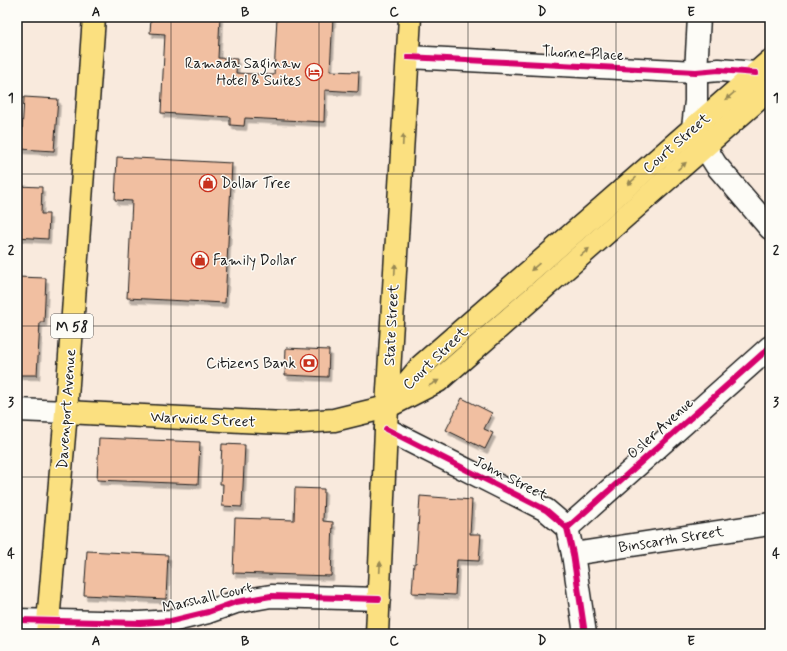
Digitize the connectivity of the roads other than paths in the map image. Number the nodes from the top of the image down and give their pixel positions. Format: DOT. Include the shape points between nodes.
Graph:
graph roads {
  1 [pos="94,17"];
  2 [pos="410,17"];
  3 [pos="700,17"];
  4 [pos="408,57"];
  5 [pos="696,72"];
  6 [pos="765,74"];
  7 [pos="693,128"];
  8 [pos="705,146"];
  9 [pos="770,228"];
  10 [pos="770,347"];
  11 [pos="387,407"];
  12 [pos="17,410"];
  13 [pos="66,412"];
  14 [pos="386,429"];
  15 [pos="770,524"];
  16 [pos="567,528"];
  17 [pos="573,554"];
  18 [pos="379,599"];
  19 [pos="17,620"];
  20 [pos="48,628"];
  21 [pos="377,634"];
  22 [pos="585,634"];
  1 -- 13 [label="main road, Davenport Avenue / M 58"];
  2 -- 4 [label="main road, State Street"];
  3 -- 5 [label="street"];
  4 -- 5 [label="street, Thorne Place"];
  11 -- 4 [label="main road, State Street, one-way"];
  5 -- 6 [label="street, Thorne Place" via="719,70"];
  5 -- 7 [label="street"];
  6 -- 7 [label="main road, Court Street, one-way"];
  6 -- 8 [label="main road, Court Street"];
  7 -- 8 [label="street"];
  7 -- 11 [label="main road, Court Street, one-way" via="421,366"];
  8 -- 9 [label="street" via="716,166"];
  11 -- 8 [label="main road, Court Street, one-way" via="438,382"];
  10 -- 16 [label="street, Osler Avenue"];
  11 -- 13 [label="main road, Warwick Street" via="334,420 287,423"];
  11 -- 14 [label="main road, State Street"];
  12 -- 13 [label="street, Warwick Street"];
  13 -- 20 [label="main road, Davenport Avenue / M 58"];
  14 -- 16 [label="street, John Street" via="546,510"];
  18 -- 14 [label="main road, State Street, one-way"];
  15 -- 17 [label="street, Binscarth Street"];
  16 -- 17 [label="street"];
  17 -- 22 [label="street"];
  18 -- 20 [label="street, Marshall Court" via="271,596 236,602 171,621"];
  18 -- 21 [label="main road, State Street"];
  19 -- 20 [label="street, Marshall Court"];
}
